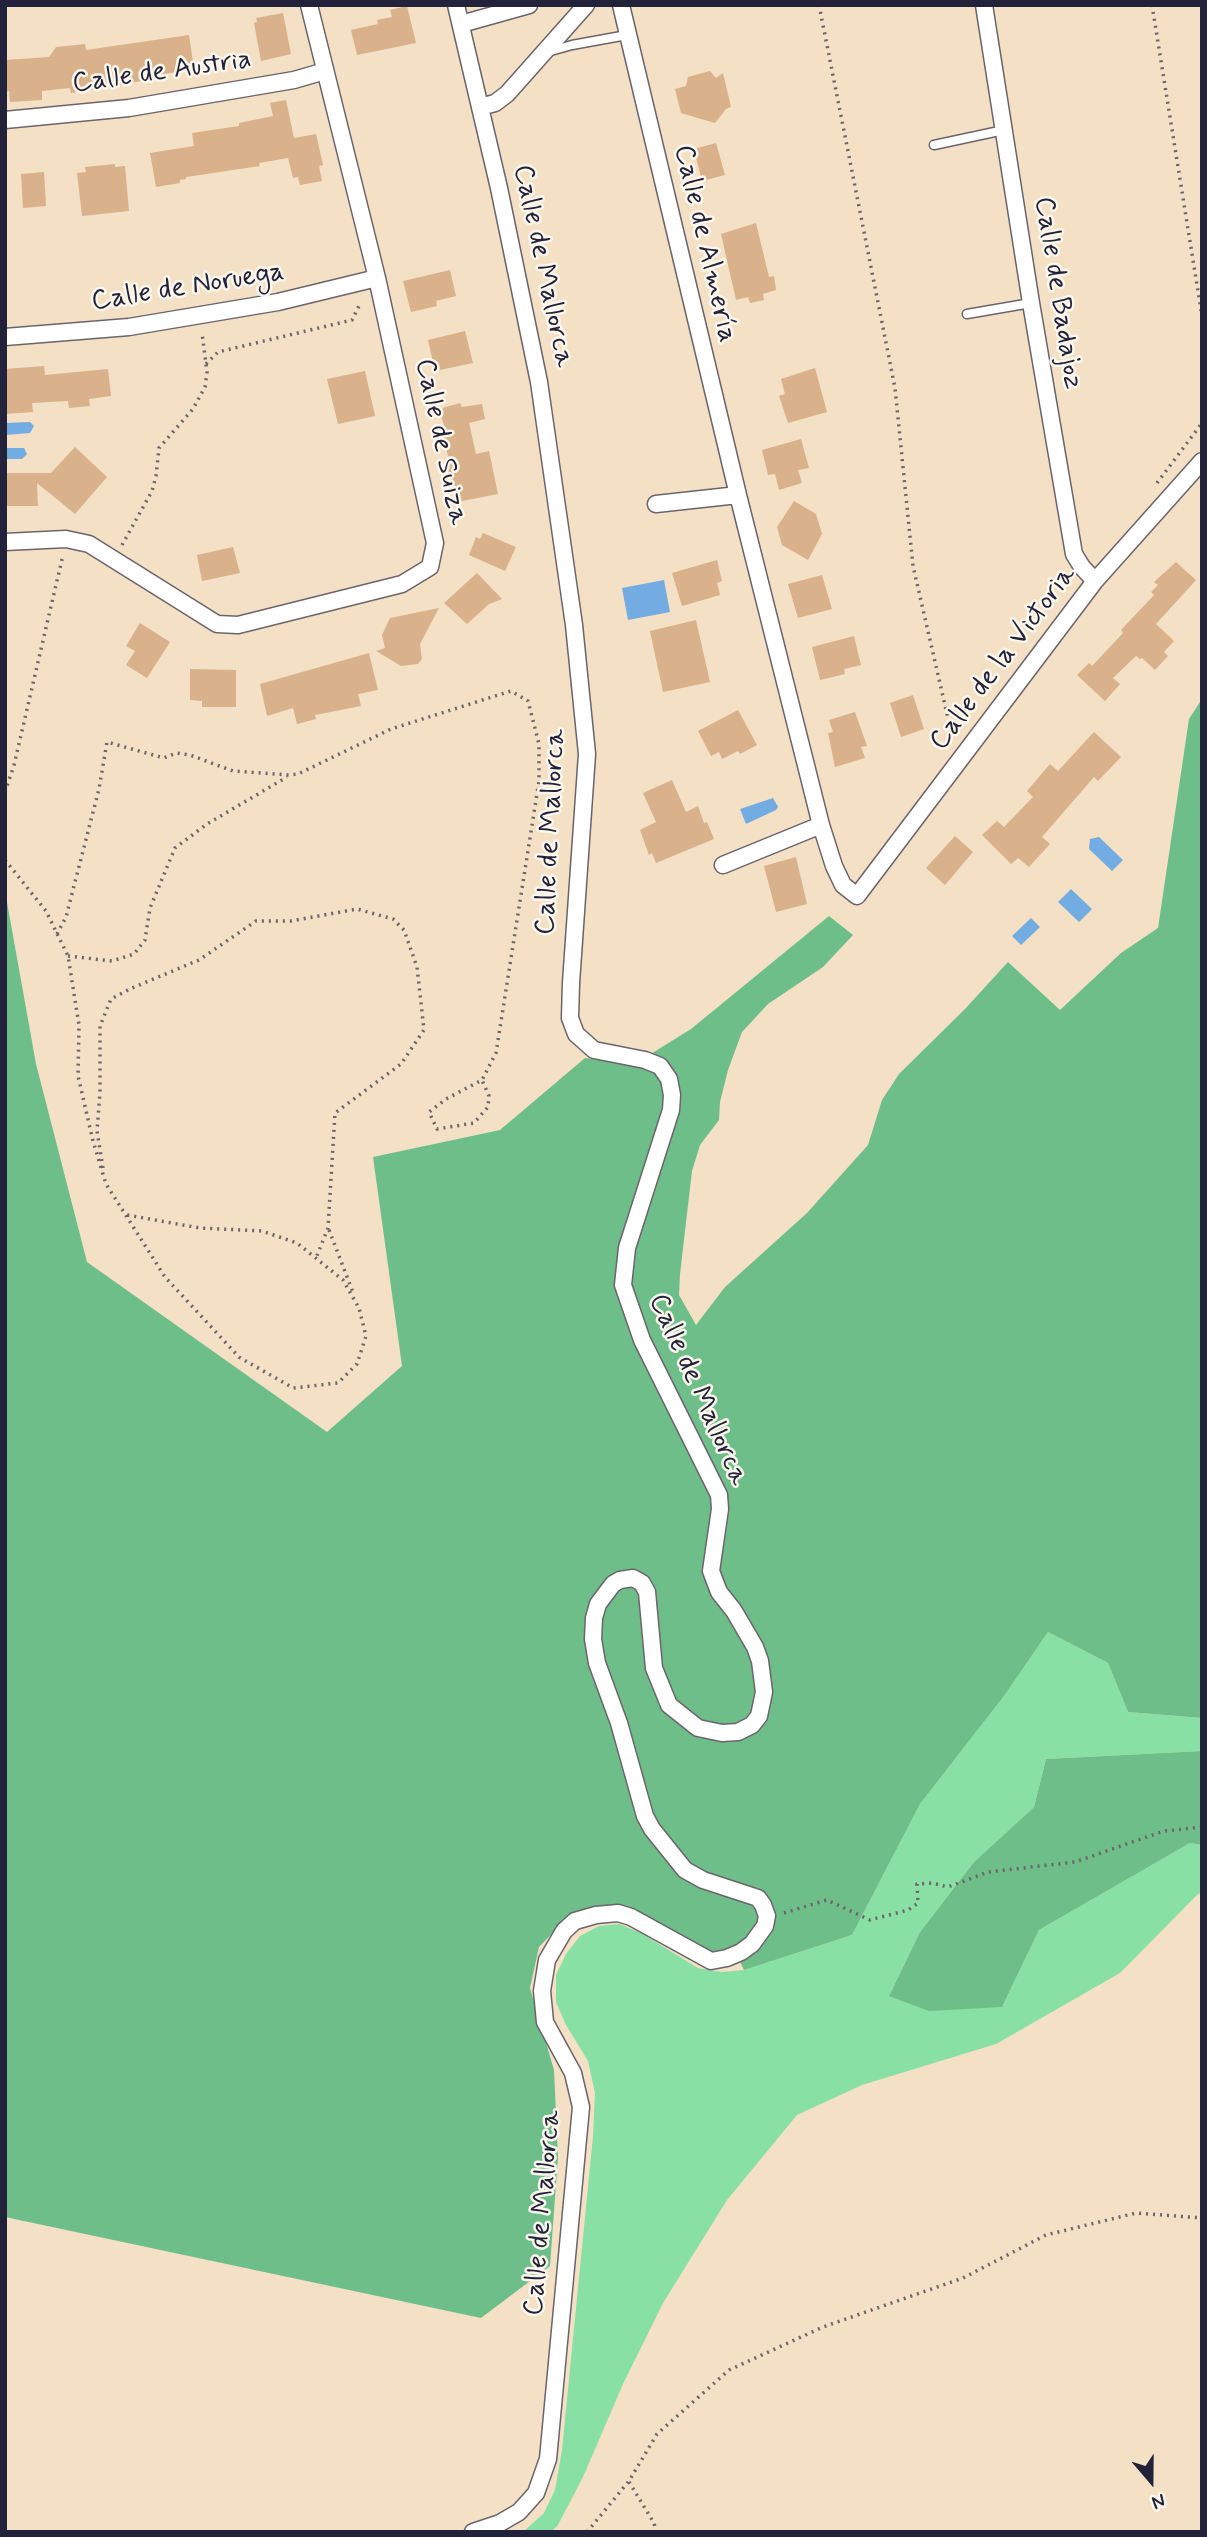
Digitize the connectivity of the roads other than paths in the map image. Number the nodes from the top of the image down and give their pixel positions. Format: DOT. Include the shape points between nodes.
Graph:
graph roads {
  1 [pos="309,5"];
  2 [pos="456,5"];
  3 [pos="529,5"];
  4 [pos="586,5"];
  5 [pos="621,5"];
  6 [pos="984,5"];
  7 [pos="461,24"];
  8 [pos="627,35"];
  9 [pos="545,53"];
  10 [pos="325,71"];
  11 [pos="480,107"];
  12 [pos="5,120"];
  13 [pos="1004,130"];
  14 [pos="934,145"];
  15 [pos="377,278"];
  16 [pos="1031,303"];
  17 [pos="967,314"];
  18 [pos="5,337"];
  19 [pos="1202,461"];
  20 [pos="738,495"];
  21 [pos="656,504"];
  22 [pos="5,541"];
  23 [pos="1095,581"];
  24 [pos="821,825"];
  25 [pos="723,865"];
  26 [pos="857,896"];
  27 [pos="473,2532"];
  1 -- 10 [label="street, Calle de Suiza"];
  2 -- 7 [label="street, Calle de Mallorca"];
  3 -- 7 [label="street"];
  4 -- 9 [label="street"];
  5 -- 8 [label="street, Calle de Almería"];
  6 -- 13 [label="street, Calle de Badajoz"];
  7 -- 11 [label="street, Calle de Mallorca"];
  8 -- 9 [label="lane"];
  8 -- 20 [label="street, Calle de Almería"];
  9 -- 11 [label="street" via="507,94"];
  10 -- 12 [label="street, Calle de Austria" via="129,108"];
  10 -- 15 [label="street, Calle de Suiza"];
  11 -- 27 [label="street, Calle de Mallorca" via="540,382 582,695 587,754 570,1018 576,1034 594,1050 645,1060 660,1066 669,1079 671,1110 627,1248 623,1285 642,1340 719,1495 711,1571 761,1661 765,1692 759,1716 738,1732 722,1733 698,1728 669,1705 654,1668 647,1592 633,1578 613,1584 598,1604 593,1639 652,1829 685,1870 758,1898 767,1916 760,1936 741,1952 711,1961 631,1917 607,1913 575,1922 564,1931 547,1960 542,1991 545,2022 573,2073 581,2107 548,2459 536,2493 519,2512"];
  13 -- 14 [label="lane"];
  13 -- 16 [label="street, Calle de Badajoz"];
  15 -- 18 [label="street, Calle de Noruega" via="278,302 129,327"];
  15 -- 22 [label="street, Calle de Suiza" via="435,543 430,567 402,584 238,625 217,624 89,544 66,539"];
  16 -- 17 [label="lane"];
  16 -- 23 [label="street, Calle de Badajoz" via="1074,554"];
  19 -- 23 [label="street, Calle de la Victoria"];
  20 -- 21 [label="street"];
  20 -- 24 [label="street, Calle de Almería"];
  23 -- 26 [label="street, Calle de la Victoria"];
  24 -- 25 [label="street"];
  24 -- 26 [label="street, Calle de Almería" via="843,885"];
}
